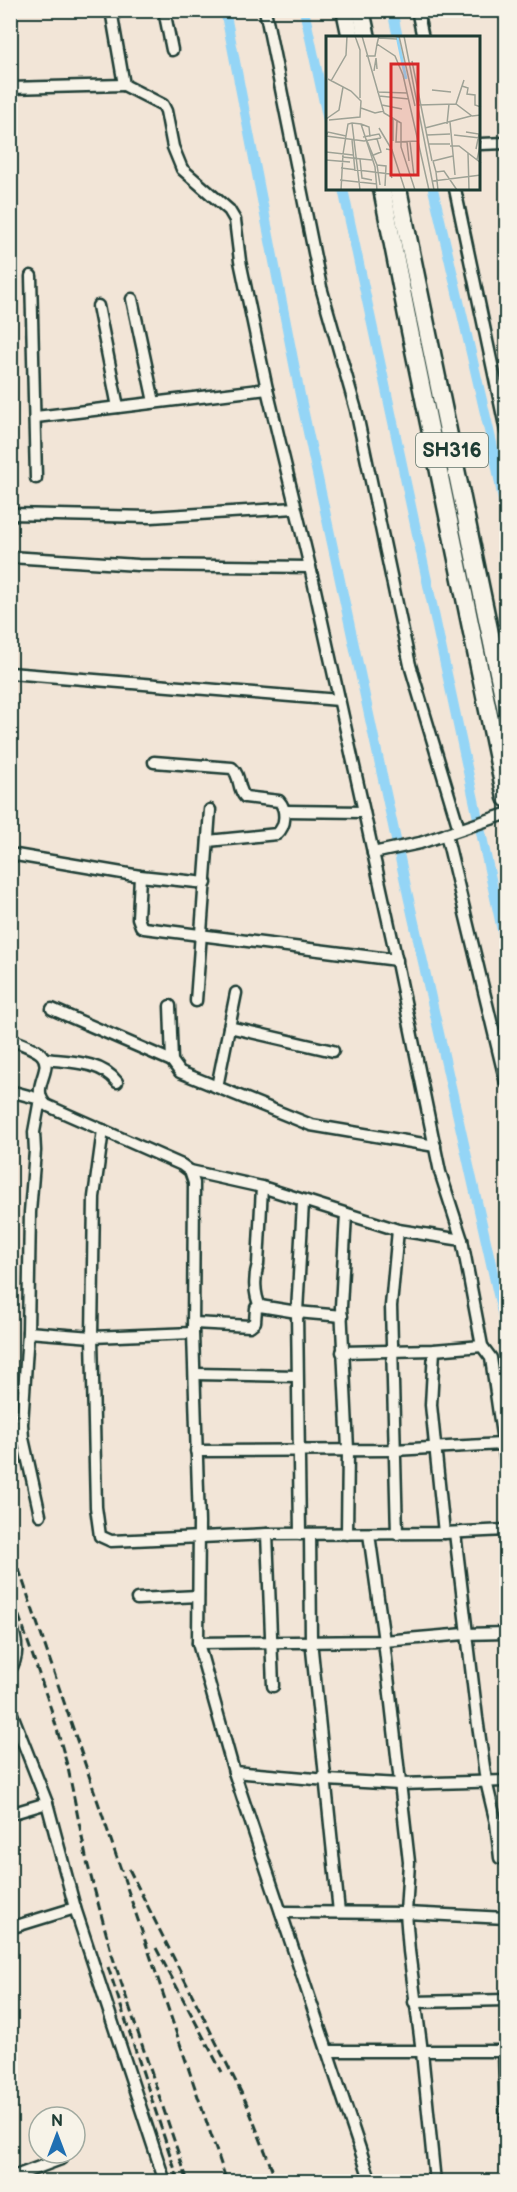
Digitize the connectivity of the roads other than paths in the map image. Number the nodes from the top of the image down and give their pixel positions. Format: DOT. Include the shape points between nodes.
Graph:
graph roads {
  1 [pos="111,10"];
  2 [pos="164,10"];
  3 [pos="265,10"];
  4 [pos="345,10"];
  5 [pos="361,10"];
  6 [pos="417,10"];
  7 [pos="351,36"];
  8 [pos="367,36"];
  9 [pos="423,36"];
  10 [pos="172,50"];
  11 [pos="124,85"];
  12 [pos="10,88"];
  13 [pos="507,143"];
  14 [pos="481,144"];
  15 [pos="382,190"];
  16 [pos="398,190"];
  17 [pos="455,190"];
  18 [pos="31,276"];
  19 [pos="132,299"];
  20 [pos="98,306"];
  21 [pos="267,389"];
  22 [pos="154,402"];
  23 [pos="118,407"];
  24 [pos="36,417"];
  25 [pos="507,431"];
  26 [pos="36,478"];
  27 [pos="295,508"];
  28 [pos="10,514"];
  29 [pos="10,557"];
  30 [pos="310,567"];
  31 [pos="10,673"];
  32 [pos="339,700"];
  33 [pos="507,711"];
  34 [pos="154,762"];
  35 [pos="507,798"];
  36 [pos="210,810"];
  37 [pos="285,811"];
  38 [pos="364,812"];
  39 [pos="501,816"];
  40 [pos="459,829"];
  41 [pos="446,834"];
  42 [pos="208,841"];
  43 [pos="373,853"];
  44 [pos="10,854"];
  45 [pos="140,876"];
  46 [pos="206,883"];
  47 [pos="201,936"];
  48 [pos="397,960"];
  49 [pos="236,993"];
  50 [pos="196,1001"];
  51 [pos="170,1006"];
  52 [pos="52,1009"];
  53 [pos="229,1027"];
  54 [pos="10,1039"];
  55 [pos="333,1051"];
  56 [pos="45,1059"];
  57 [pos="172,1061"];
  58 [pos="117,1082"];
  59 [pos="507,1083"];
  60 [pos="217,1088"];
  61 [pos="10,1091"];
  62 [pos="40,1099"];
  63 [pos="103,1130"];
  64 [pos="435,1146"];
  65 [pos="190,1171"];
  66 [pos="262,1187"];
  67 [pos="303,1202"];
  68 [pos="346,1214"];
  69 [pos="398,1230"];
  70 [pos="462,1240"];
  71 [pos="260,1306"];
  72 [pos="297,1312"];
  73 [pos="342,1316"];
  74 [pos="193,1328"];
  75 [pos="28,1332"];
  76 [pos="92,1337"];
  77 [pos="482,1346"];
  78 [pos="434,1350"];
  79 [pos="392,1351"];
  80 [pos="342,1352"];
  81 [pos="195,1374"];
  82 [pos="296,1376"];
  83 [pos="502,1443"];
  84 [pos="348,1449"];
  85 [pos="435,1449"];
  86 [pos="394,1450"];
  87 [pos="196,1451"];
  88 [pos="298,1452"];
  89 [pos="507,1463"];
  90 [pos="40,1515"];
  91 [pos="507,1530"];
  92 [pos="267,1533"];
  93 [pos="347,1533"];
  94 [pos="369,1533"];
  95 [pos="397,1533"];
  96 [pos="449,1533"];
  97 [pos="305,1534"];
  98 [pos="199,1537"];
  99 [pos="198,1596"];
  100 [pos="137,1599"];
  101 [pos="10,1623"];
  102 [pos="507,1633"];
  103 [pos="465,1634"];
  104 [pos="311,1640"];
  105 [pos="270,1641"];
  106 [pos="384,1641"];
  107 [pos="198,1643"];
  108 [pos="10,1670"];
  109 [pos="273,1686"];
  110 [pos="10,1709"];
  111 [pos="234,1772"];
  112 [pos="327,1780"];
  113 [pos="486,1781"];
  114 [pos="507,1781"];
  115 [pos="400,1784"];
  116 [pos="47,1803"];
  117 [pos="10,1814"];
  118 [pos="500,1858"];
  119 [pos="75,1908"];
  120 [pos="281,1912"];
  121 [pos="339,1912"];
  122 [pos="406,1914"];
  123 [pos="507,1918"];
  124 [pos="10,1928"];
  125 [pos="507,2000"];
  126 [pos="414,2002"];
  127 [pos="327,2051"];
  128 [pos="505,2051"];
  129 [pos="422,2052"];
  130 [pos="507,2130"];
  131 [pos="45,2165"];
  132 [pos="10,2178"];
  133 [pos="165,2181"];
  134 [pos="371,2181"];
  135 [pos="435,2181"];
  1 -- 11 [label="street"];
  2 -- 10 [label="street"];
  3 -- 40 [label="street" via="321,287 356,410 410,665"];
  4 -- 7 [label="main road"];
  5 -- 8 [label="main road"];
  6 -- 9 [label="street"];
  11 -- 12 [label="street"];
  11 -- 21 [label="street" via="163,105 182,169 229,210 235,220"];
  13 -- 14 [label="street"];
  15 -- 35 [label="main road, SH316"];
  16 -- 33 [label="main road, SH316"];
  17 -- 25 [label="street"];
  18 -- 24 [label="street"];
  19 -- 22 [label="street"];
  20 -- 23 [label="street"];
  21 -- 22 [label="street"];
  21 -- 27 [label="street"];
  22 -- 23 [label="street"];
  23 -- 24 [label="street"];
  24 -- 26 [label="street"];
  27 -- 28 [label="street" via="150,516"];
  27 -- 30 [label="street"];
  29 -- 30 [label="street" via="138,565"];
  30 -- 32 [label="street"];
  31 -- 32 [label="street"];
  32 -- 38 [label="street"];
  34 -- 37 [label="street" via="232,768 245,797 279,801"];
  36 -- 42 [label="street"];
  37 -- 38 [label="street"];
  37 -- 42 [label="street" via="282,829 277,834"];
  38 -- 43 [label="street"];
  39 -- 40 [label="street"];
  40 -- 41 [label="street"];
  41 -- 43 [label="street"];
  41 -- 59 [label="street"];
  42 -- 46 [label="street"];
  43 -- 48 [label="street"];
  44 -- 45 [label="street"];
  45 -- 46 [label="street"];
  45 -- 47 [label="street" via="141,926"];
  46 -- 47 [label="street"];
  47 -- 48 [label="street"];
  47 -- 50 [label="street"];
  48 -- 64 [label="street"];
  49 -- 53 [label="street"];
  51 -- 57 [label="street"];
  52 -- 57 [label="street"];
  53 -- 55 [label="street"];
  53 -- 60 [label="street"];
  54 -- 56 [label="street" via="39,1052"];
  56 -- 58 [label="street" via="101,1068"];
  56 -- 62 [label="street"];
  57 -- 60 [label="street" via="180,1072"];
  60 -- 64 [label="street" via="311,1125"];
  61 -- 62 [label="street"];
  62 -- 63 [label="street"];
  62 -- 75 [label="street" via="34,1132"];
  63 -- 65 [label="street"];
  63 -- 76 [label="street" via="94,1197"];
  64 -- 70 [label="street"];
  65 -- 66 [label="street"];
  65 -- 74 [label="street" via="194,1183"];
  66 -- 67 [label="street"];
  66 -- 71 [label="street" via="255,1274"];
  67 -- 68 [label="street"];
  67 -- 72 [label="street"];
  68 -- 69 [label="street"];
  68 -- 73 [label="street"];
  69 -- 70 [label="street"];
  69 -- 79 [label="street" via="391,1306"];
  70 -- 77 [label="street"];
  71 -- 72 [label="street"];
  71 -- 74 [label="street" via="250,1326"];
  72 -- 73 [label="street"];
  72 -- 82 [label="street"];
  73 -- 80 [label="street"];
  74 -- 76 [label="street"];
  74 -- 81 [label="street"];
  75 -- 76 [label="street"];
  75 -- 90 [label="street" via="22,1431"];
  76 -- 98 [label="street" via="100,1536 111,1541"];
  77 -- 78 [label="street"];
  77 -- 83 [label="street" via="491,1358"];
  78 -- 79 [label="street"];
  78 -- 85 [label="street" via="431,1405"];
  79 -- 80 [label="street"];
  79 -- 86 [label="street"];
  80 -- 84 [label="street"];
  81 -- 82 [label="street"];
  81 -- 87 [label="street"];
  82 -- 88 [label="street"];
  83 -- 85 [label="street"];
  83 -- 89 [label="street"];
  84 -- 86 [label="street"];
  84 -- 88 [label="street"];
  84 -- 93 [label="street"];
  85 -- 86 [label="street"];
  85 -- 96 [label="street"];
  86 -- 95 [label="street"];
  87 -- 88 [label="street"];
  87 -- 98 [label="street"];
  88 -- 97 [label="street"];
  91 -- 96 [label="street"];
  92 -- 97 [label="street"];
  92 -- 98 [label="street"];
  92 -- 105 [label="street"];
  93 -- 94 [label="street"];
  93 -- 97 [label="street"];
  94 -- 95 [label="street"];
  94 -- 106 [label="street"];
  95 -- 96 [label="street"];
  96 -- 103 [label="street"];
  97 -- 104 [label="street"];
  98 -- 99 [label="street"];
  99 -- 100 [label="street"];
  99 -- 107 [label="street"];
  101 -- 108 [label="street" via="18,1648"];
  102 -- 103 [label="street"];
  103 -- 106 [label="street"];
  103 -- 113 [label="street"];
  104 -- 105 [label="street"];
  104 -- 106 [label="street"];
  104 -- 112 [label="street"];
  105 -- 107 [label="street"];
  105 -- 109 [label="street"];
  106 -- 115 [label="street"];
  107 -- 111 [label="street"];
  110 -- 116 [label="street"];
  111 -- 112 [label="street"];
  111 -- 120 [label="street"];
  112 -- 115 [label="street"];
  112 -- 121 [label="street"];
  113 -- 114 [label="street"];
  113 -- 115 [label="street"];
  113 -- 118 [label="street"];
  115 -- 122 [label="street" via="409,1862"];
  116 -- 117 [label="street"];
  116 -- 119 [label="street"];
  119 -- 124 [label="street"];
  119 -- 133 [label="street"];
  120 -- 121 [label="street"];
  120 -- 127 [label="street"];
  121 -- 122 [label="street"];
  122 -- 123 [label="street"];
  122 -- 126 [label="street"];
  125 -- 126 [label="street"];
  126 -- 129 [label="street"];
  127 -- 129 [label="street"];
  127 -- 134 [label="street"];
  128 -- 129 [label="street"];
  128 -- 130 [label="street"];
  129 -- 135 [label="street"];
  131 -- 132 [label="street"];
}
